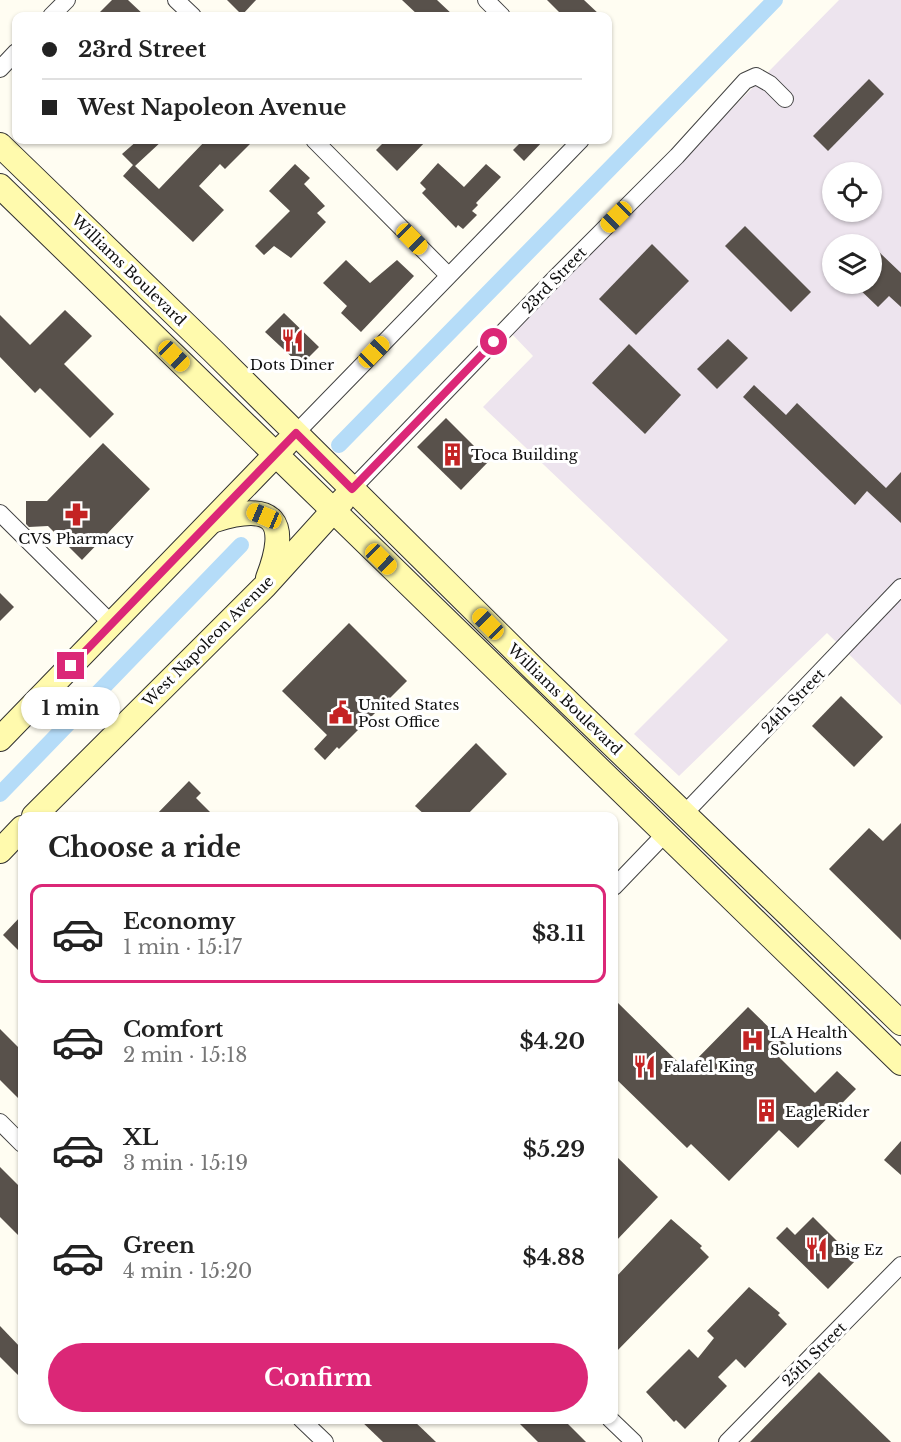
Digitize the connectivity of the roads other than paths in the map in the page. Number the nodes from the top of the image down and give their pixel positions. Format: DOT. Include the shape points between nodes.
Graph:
graph roads {
  1 [pos="67,0"];
  2 [pos="176,0"];
  3 [pos="486,0"];
  4 [pos="55,12"];
  5 [pos="189,12"];
  6 [pos="498,12"];
  7 [pos="12,56"];
  8 [pos="0,69"];
  9 [pos="785,99"];
  10 [pos="318,144"];
  11 [pos="577,144"];
  12 [pos="0,145"];
  13 [pos="0,186"];
  14 [pos="448,275"];
  15 [pos="296,433"];
  16 [pos="276,455"];
  17 [pos="352,489"];
  18 [pos="333,511"];
  19 [pos="0,513"];
  20 [pos="212,521"];
  21 [pos="265,586"];
  22 [pos="901,587"];
  23 [pos="112,624"];
  24 [pos="0,739"];
  25 [pos="615,787"];
  26 [pos="38,812"];
  27 [pos="684,814"];
  28 [pos="664,835"];
  29 [pos="18,836"];
  30 [pos="0,851"];
  31 [pos="745,873"];
  32 [pos="618,883"];
  33 [pos="901,1023"];
  34 [pos="901,1063"];
  35 [pos="0,1122"];
  36 [pos="18,1140"];
  37 [pos="901,1265"];
  38 [pos="306,1424"];
  39 [pos="615,1424"];
  40 [pos="325,1442"];
  41 [pos="634,1442"];
  42 [pos="727,1442"];
  1 -- 4 [label="street"];
  2 -- 5 [label="street"];
  3 -- 6 [label="street"];
  7 -- 8 [label="street"];
  9 -- 17 [label="street, 23rd Street" via="756,76 745,81 677,156"];
  10 -- 14 [label="street"];
  11 -- 14 [label="street"];
  12 -- 15 [label="main road, Williams Boulevard"];
  13 -- 16 [label="main road, Williams Boulevard"];
  14 -- 15 [label="street"];
  15 -- 16 [label="main road"];
  15 -- 17 [label="main road, Williams Boulevard"];
  16 -- 18 [label="main road, Williams Boulevard"];
  16 -- 20 [label="main road"];
  17 -- 18 [label="main road, West Napoleon Avenue"];
  17 -- 27 [label="main road, Williams Boulevard"];
  18 -- 21 [label="main road, West Napoleon Avenue"];
  18 -- 25 [label="main road, Williams Boulevard"];
  19 -- 23 [label="street"];
  20 -- 21 [label="main road" via="253,511 273,523 279,535 278,548"];
  20 -- 23 [label="main road"];
  21 -- 26 [label="main road, West Napoleon Avenue"];
  22 -- 27 [label="street, 24th Street"];
  23 -- 24 [label="main road"];
  25 -- 27 [label="main road" via="644,795 668,812"];
  25 -- 28 [label="main road, Williams Boulevard"];
  27 -- 31 [label="main road, Williams Boulevard"];
  28 -- 31 [label="main road" via="693,838 729,870"];
  28 -- 32 [label="street"];
  28 -- 34 [label="main road, Williams Boulevard"];
  29 -- 30 [label="main road"];
  31 -- 33 [label="main road, Williams Boulevard"];
  35 -- 36 [label="street"];
  37 -- 42 [label="street, 25th Street"];
  38 -- 40 [label="street"];
  39 -- 41 [label="street"];
}
